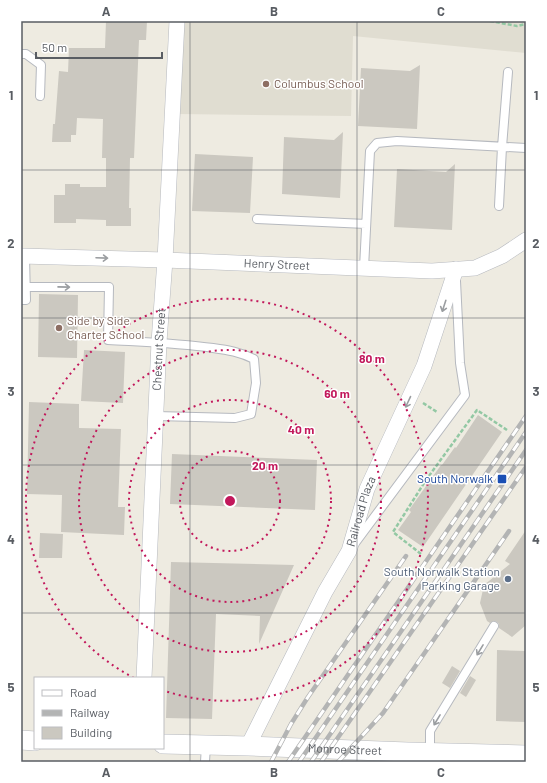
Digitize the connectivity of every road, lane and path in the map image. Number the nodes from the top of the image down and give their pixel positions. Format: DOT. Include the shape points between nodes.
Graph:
graph roads {
  1 [pos="177,21"];
  2 [pos="490,21"];
  3 [pos="526,24"];
  4 [pos="21,54"];
  5 [pos="508,72"];
  6 [pos="40,96"];
  7 [pos="502,147"];
  8 [pos="526,148"];
  9 [pos="499,206"];
  10 [pos="257,219"];
  11 [pos="366,224"];
  12 [pos="526,240"];
  13 [pos="23,256"];
  14 [pos="165,260"];
  15 [pos="364,268"];
  16 [pos="456,269"];
  17 [pos="26,286"];
  18 [pos="21,300"];
  19 [pos="159,342"];
  20 [pos="421,401"];
  21 [pos="441,414"];
  22 [pos="156,416"];
  23 [pos="507,430"];
  24 [pos="349,551"];
  25 [pos="421,554"];
  26 [pos="494,626"];
  27 [pos="144,677"];
  28 [pos="21,740"];
  29 [pos="34,741"];
  30 [pos="164,744"];
  31 [pos="248,746"];
  32 [pos="206,753"];
  33 [pos="430,753"];
  34 [pos="391,757"];
  35 [pos="515,757"];
  1 -- 14 [label="street, Chestnut Street"];
  2 -- 3 [label="path" via="517,26"];
  4 -- 6 [label="lane" via="26,54 41,65"];
  5 -- 7 [label="lane"];
  7 -- 8 [label="lane"];
  7 -- 9 [label="lane"];
  7 -- 11 [label="lane" via="377,143 370,151"];
  10 -- 11 [label="lane"];
  11 -- 15 [label="lane"];
  12 -- 16 [label="street, Henry Street" via="502,256 475,268"];
  13 -- 14 [label="street, Henry Street, one-way"];
  13 -- 17 [label="lane"];
  14 -- 15 [label="street, Henry Street"];
  14 -- 19 [label="street, Chestnut Street"];
  15 -- 16 [label="street, Henry Street" via="432,271"];
  16 -- 24 [label="street, Railroad Plaza, one-way" via="424,366 367,489"];
  16 -- 24 [label="lane" via="460,363 465,395"];
  17 -- 18 [label="lane" via="26,300"];
  17 -- 19 [label="lane, one-way" via="109,287 108,340"];
  19 -- 22 [label="street, Chestnut Street"];
  19 -- 22 [label="lane" via="242,352 254,359 256,383 251,414 235,418"];
  20 -- 21 [label="path"];
  22 -- 27 [label="street, Chestnut Street"];
  23 -- 25 [label="path" via="477,410 426,480 393,532"];
  24 -- 31 [label="street, Railroad Plaza" via="325,592"];
  26 -- 33 [label="lane, one-way" via="430,731"];
  28 -- 29 [label="street"];
  30 -- 32 [label="street, Monroe Street"];
  31 -- 32 [label="street, Monroe Street"];
  31 -- 34 [label="street, Monroe Street"];
  33 -- 34 [label="street, Monroe Street"];
  33 -- 35 [label="street, Monroe Street"];
}
